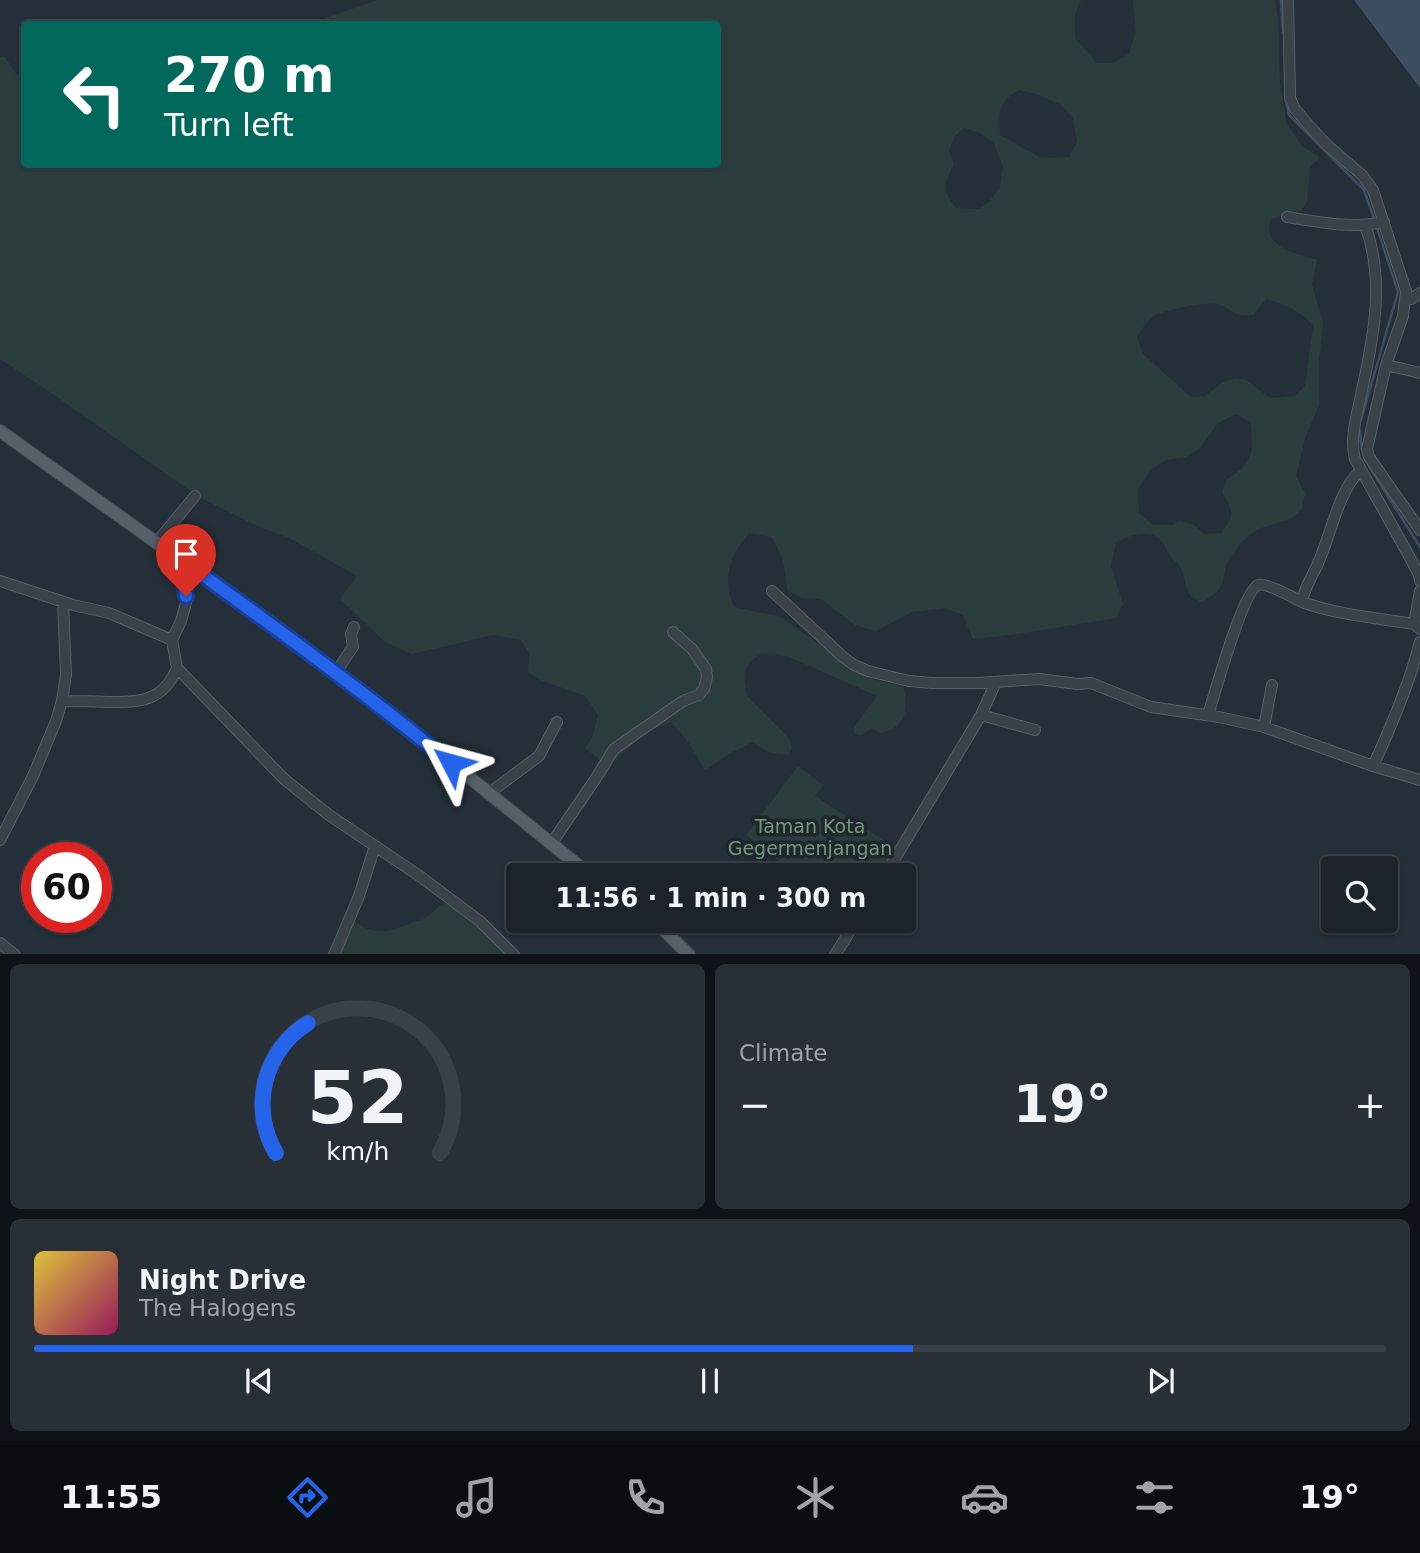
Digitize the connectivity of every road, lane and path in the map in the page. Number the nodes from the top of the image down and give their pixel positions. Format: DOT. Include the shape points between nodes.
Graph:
graph roads {
  1 [pos="1287,0"];
  2 [pos="1287,217"];
  3 [pos="1383,222"];
  4 [pos="1367,225"];
  5 [pos="1420,293"];
  6 [pos="1406,299"];
  7 [pos="1386,365"];
  8 [pos="1420,373"];
  9 [pos="0,431"];
  10 [pos="1361,471"];
  11 [pos="195,496"];
  12 [pos="1418,521"];
  13 [pos="156,543"];
  14 [pos="182,560"];
  15 [pos="0,581"];
  16 [pos="1420,581"];
  17 [pos="772,591"];
  18 [pos="1420,591"];
  19 [pos="63,602"];
  20 [pos="1302,602"];
  21 [pos="1417,626"];
  22 [pos="354,627"];
  23 [pos="673,632"];
  24 [pos="172,640"];
  25 [pos="1420,642"];
  26 [pos="177,668"];
  27 [pos="336,672"];
  28 [pos="996,682"];
  29 [pos="1272,685"];
  30 [pos="62,701"];
  31 [pos="981,715"];
  32 [pos="1208,715"];
  33 [pos="557,722"];
  34 [pos="1264,727"];
  35 [pos="1035,730"];
  36 [pos="1373,766"];
  37 [pos="1420,780"];
  38 [pos="488,794"];
  39 [pos="0,840"];
  40 [pos="551,844"];
  41 [pos="375,846"];
  42 [pos="575,863"];
  43 [pos="892,863"];
  44 [pos="667,933"];
  45 [pos="849,933"];
  46 [pos="0,943"];
  47 [pos="15,954"];
  48 [pos="334,954"];
  49 [pos="514,954"];
  50 [pos="689,954"];
  51 [pos="835,954"];
  1 -- 3 [label="street" via="1293,103 1319,138 1367,181"];
  2 -- 4 [label="street"];
  3 -- 4 [label="street"];
  3 -- 6 [label="street"];
  4 -- 10 [label="street" via="1377,277 1369,358 1353,444 1354,460"];
  5 -- 6 [label="street"];
  6 -- 7 [label="street"];
  7 -- 8 [label="street"];
  7 -- 12 [label="street" via="1367,453"];
  9 -- 13 [label="main road"];
  10 -- 16 [label="street"];
  10 -- 20 [label="street" via="1345,494"];
  11 -- 13 [label="street"];
  13 -- 14 [label="main road"];
  14 -- 24 [label="street" via="186,603"];
  14 -- 27 [label="main road"];
  15 -- 19 [label="street"];
  17 -- 28 [label="street" via="844,657 868,671 932,683"];
  18 -- 21 [label="street"];
  19 -- 24 [label="street" via="109,613"];
  19 -- 30 [label="street" via="66,675"];
  20 -- 21 [label="street"];
  20 -- 32 [label="street" via="1262,584 1255,587"];
  22 -- 27 [label="street" via="353,647"];
  23 -- 40 [label="street" via="706,669 704,689 614,748"];
  24 -- 26 [label="street"];
  25 -- 36 [label="street" via="1413,671"];
  26 -- 30 [label="street" via="160,692 144,700"];
  26 -- 41 [label="street" via="284,779"];
  27 -- 38 [label="main road"];
  28 -- 31 [label="street"];
  28 -- 32 [label="street" via="1091,683 1151,707"];
  29 -- 34 [label="street"];
  30 -- 39 [label="street" via="33,776"];
  31 -- 35 [label="street"];
  31 -- 43 [label="street"];
  32 -- 34 [label="street"];
  33 -- 38 [label="street" via="539,756"];
  34 -- 36 [label="street"];
  36 -- 37 [label="street"];
  38 -- 40 [label="main road"];
  40 -- 42 [label="main road"];
  41 -- 48 [label="street"];
  41 -- 49 [label="street" via="481,922"];
  44 -- 50 [label="main road"];
  45 -- 51 [label="street"];
  46 -- 47 [label="street"];
}
